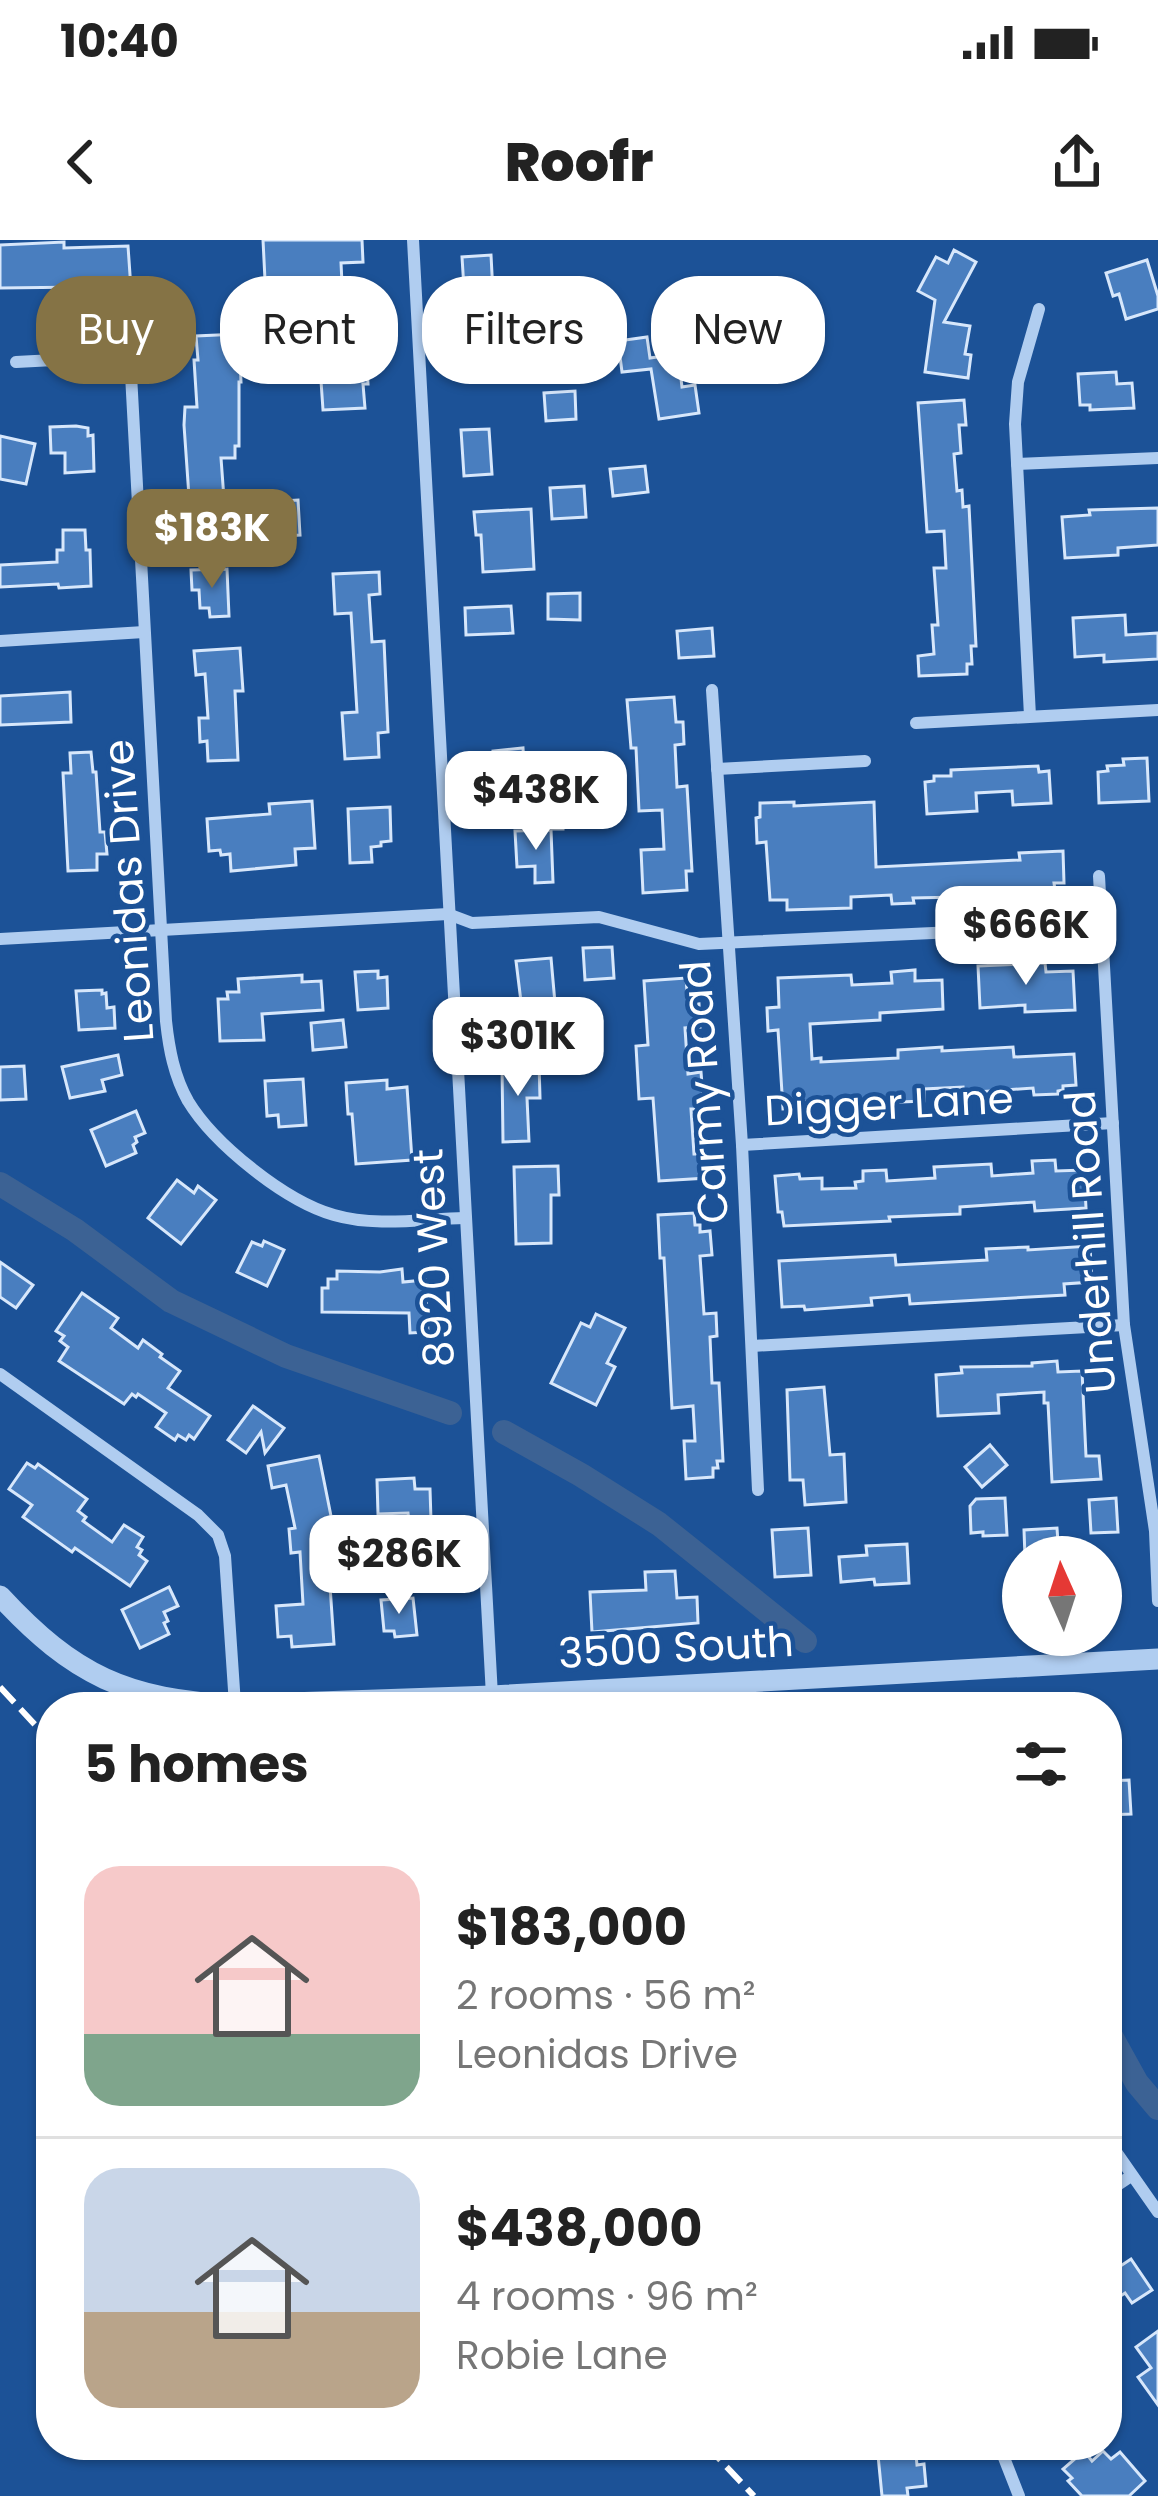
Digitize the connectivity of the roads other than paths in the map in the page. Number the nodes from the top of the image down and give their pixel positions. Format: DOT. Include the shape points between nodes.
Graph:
graph roads {
  1 [pos="412,240"];
  2 [pos="1039,309"];
  3 [pos="16,362"];
  4 [pos="1158,458"];
  5 [pos="1017,464"];
  6 [pos="144,632"];
  7 [pos="0,641"];
  8 [pos="712,690"];
  9 [pos="1158,710"];
  10 [pos="1030,716"];
  11 [pos="916,722"];
  12 [pos="865,761"];
  13 [pos="717,769"];
  14 [pos="1100,876"];
  15 [pos="448,914"];
  16 [pos="1102,925"];
  17 [pos="161,930"];
  18 [pos="0,939"];
  19 [pos="728,941"];
  20 [pos="1113,1123"];
  21 [pos="742,1145"];
  22 [pos="464,1218"];
  23 [pos="1124,1325"];
  24 [pos="752,1346"];
  25 [pos="0,1374"];
  26 [pos="758,1490"];
  27 [pos="0,1596"];
  28 [pos="1158,1601"];
  29 [pos="1158,1659"];
  30 [pos="136,1692"];
  31 [pos="234,1692"];
  32 [pos="492,1692"];
  33 [pos="563,1692"];
  34 [pos="1122,2162"];
  35 [pos="1131,2176"];
  36 [pos="1122,2182"];
  37 [pos="1158,2212"];
  38 [pos="1005,2460"];
  39 [pos="1018,2496"];
  1 -- 15 [label="street, 8920 West"];
  2 -- 5 [label="street" via="1018,382"];
  3 -- 6 [label="street, Leonidas Drive" via="130,356"];
  4 -- 5 [label="street"];
  5 -- 10 [label="street"];
  6 -- 7 [label="street"];
  6 -- 17 [label="street, Leonidas Drive"];
  8 -- 13 [label="street, Carmy Road"];
  9 -- 10 [label="street"];
  10 -- 11 [label="street"];
  12 -- 13 [label="street"];
  13 -- 19 [label="street, Carmy Road"];
  14 -- 16 [label="street, Underhill Road"];
  15 -- 17 [label="street"];
  15 -- 19 [label="street" via="472,923 599,917 699,944"];
  15 -- 22 [label="street, 8920 West"];
  16 -- 19 [label="street"];
  16 -- 20 [label="street, Underhill Road"];
  17 -- 18 [label="street"];
  17 -- 22 [label="street, Leonidas Drive" via="175,1072 207,1127 271,1181 333,1215"];
  19 -- 21 [label="street, Carmy Road"];
  20 -- 21 [label="street, Digger Lane"];
  20 -- 23 [label="street, Underhill Road"];
  21 -- 24 [label="street, Carmy Road"];
  22 -- 32 [label="street, 8920 West"];
  23 -- 24 [label="street"];
  23 -- 28 [label="street, Underhill Road"];
  24 -- 26 [label="street, Carmy Road"];
  25 -- 31 [label="street" via="218,1535"];
  27 -- 30 [label="street, 3500 South" via="82,1667"];
  29 -- 33 [label="street, 3500 South"];
  34 -- 35 [label="street"];
  35 -- 36 [label="street"];
  35 -- 37 [label="street"];
  38 -- 39 [label="street"];
}
